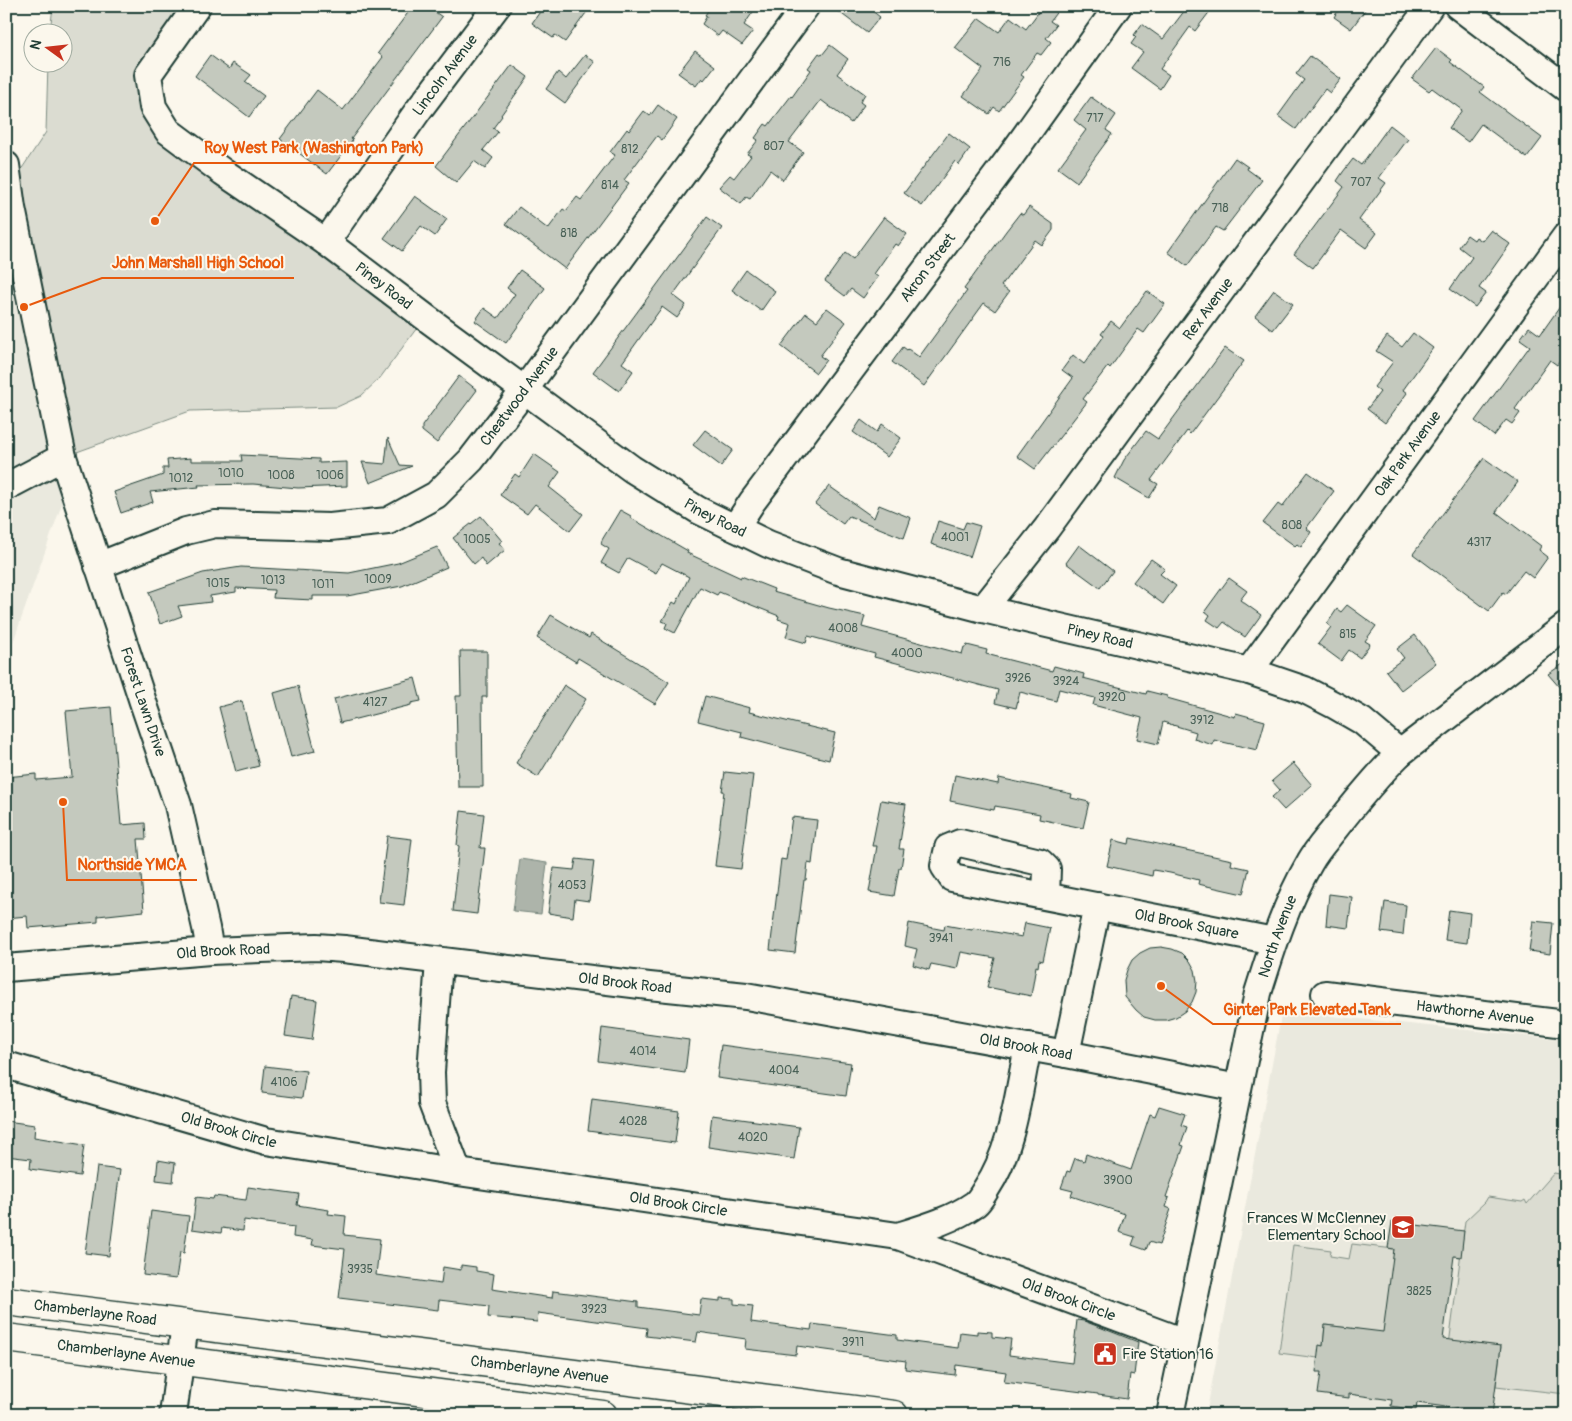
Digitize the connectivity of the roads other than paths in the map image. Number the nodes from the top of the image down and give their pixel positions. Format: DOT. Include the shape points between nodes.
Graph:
graph roads {
  1 [pos="197,6"];
  2 [pos="497,6"];
  3 [pos="806,6"];
  4 [pos="1118,6"];
  5 [pos="1430,6"];
  6 [pos="1472,10"];
  7 [pos="1566,88"];
  8 [pos="6,165"];
  9 [pos="1566,236"];
  10 [pos="326,242"];
  11 [pos="524,390"];
  12 [pos="63,457"];
  13 [pos="6,487"];
  14 [pos="735,528"];
  15 [pos="98,566"];
  16 [pos="983,609"];
  17 [pos="1566,626"];
  18 [pos="1249,672"];
  19 [pos="1400,753"];
  20 [pos="1046,896"];
  21 [pos="1098,906"];
  22 [pos="1274,942"];
  23 [pos="210,951"];
  24 [pos="439,961"];
  25 [pos="6,968"];
  26 [pos="1325,994"];
  27 [pos="1566,1024"];
  28 [pos="1028,1047"];
  29 [pos="1066,1054"];
  30 [pos="6,1065"];
  31 [pos="1238,1088"];
  32 [pos="458,1172"];
  33 [pos="898,1236"];
  34 [pos="6,1302"];
  35 [pos="185,1324"];
  36 [pos="6,1338"];
  37 [pos="1184,1342"];
  38 [pos="180,1361"];
  39 [pos="173,1415"];
  40 [pos="603,1415"];
  41 [pos="894,1415"];
  42 [pos="1170,1415"];
  1 -- 10 [label="street, Piney Road" via="148,75 153,107 168,131"];
  2 -- 10 [label="street, Lincoln Avenue" via="416,112"];
  3 -- 11 [label="street, Cheatwood Avenue"];
  4 -- 14 [label="street, Akron Street"];
  5 -- 16 [label="street, Rex Avenue" via="1047,528"];
  6 -- 7 [label="street"];
  8 -- 12 [label="street, Forest Lawn Drive"];
  9 -- 18 [label="street, Oak Park Avenue"];
  10 -- 11 [label="street, Piney Road"];
  11 -- 14 [label="street, Piney Road" via="653,483"];
  11 -- 15 [label="street, Cheatwood Avenue" via="471,460 436,495 388,521 330,527 215,524 186,530"];
  12 -- 13 [label="street"];
  12 -- 15 [label="street, Forest Lawn Drive"];
  14 -- 16 [label="street, Piney Road" via="838,571"];
  15 -- 23 [label="street, Forest Lawn Drive" via="178,805"];
  16 -- 18 [label="street, Piney Road"];
  17 -- 19 [label="street, North Avenue"];
  18 -- 19 [label="street, Piney Road" via="1305,690 1336,706 1362,721"];
  19 -- 22 [label="street, North Avenue" via="1375,778 1311,860"];
  20 -- 21 [label="street, Old Brook Square"];
  21 -- 22 [label="street, Old Brook Square"];
  21 -- 29 [label="street"];
  22 -- 31 [label="street, North Avenue" via="1258,993"];
  23 -- 24 [label="street, Old Brook Road" via="316,947"];
  23 -- 25 [label="street, Old Brook Road"];
  24 -- 28 [label="street, Old Brook Road" via="746,996"];
  24 -- 32 [label="street" via="431,1072 432,1103"];
  26 -- 27 [label="street, Hawthorne Avenue"];
  28 -- 29 [label="street, Old Brook Road"];
  28 -- 33 [label="street, Old Brook Circle" via="1007,1145 996,1174 977,1202 958,1214"];
  29 -- 31 [label="street, Old Brook Road"];
  30 -- 32 [label="street, Old Brook Circle" via="266,1141"];
  31 -- 37 [label="street, North Avenue"];
  32 -- 33 [label="street, Old Brook Circle"];
  33 -- 37 [label="street, Old Brook Circle"];
  34 -- 35 [label="main road, Chamberlayne Road"];
  35 -- 38 [label="street"];
  35 -- 41 [label="main road, Chamberlayne Avenue"];
  36 -- 38 [label="main road, Chamberlayne Avenue"];
  37 -- 42 [label="street, North Avenue"];
  38 -- 39 [label="street"];
  38 -- 40 [label="main road, Chamberlayne Avenue"];
}
